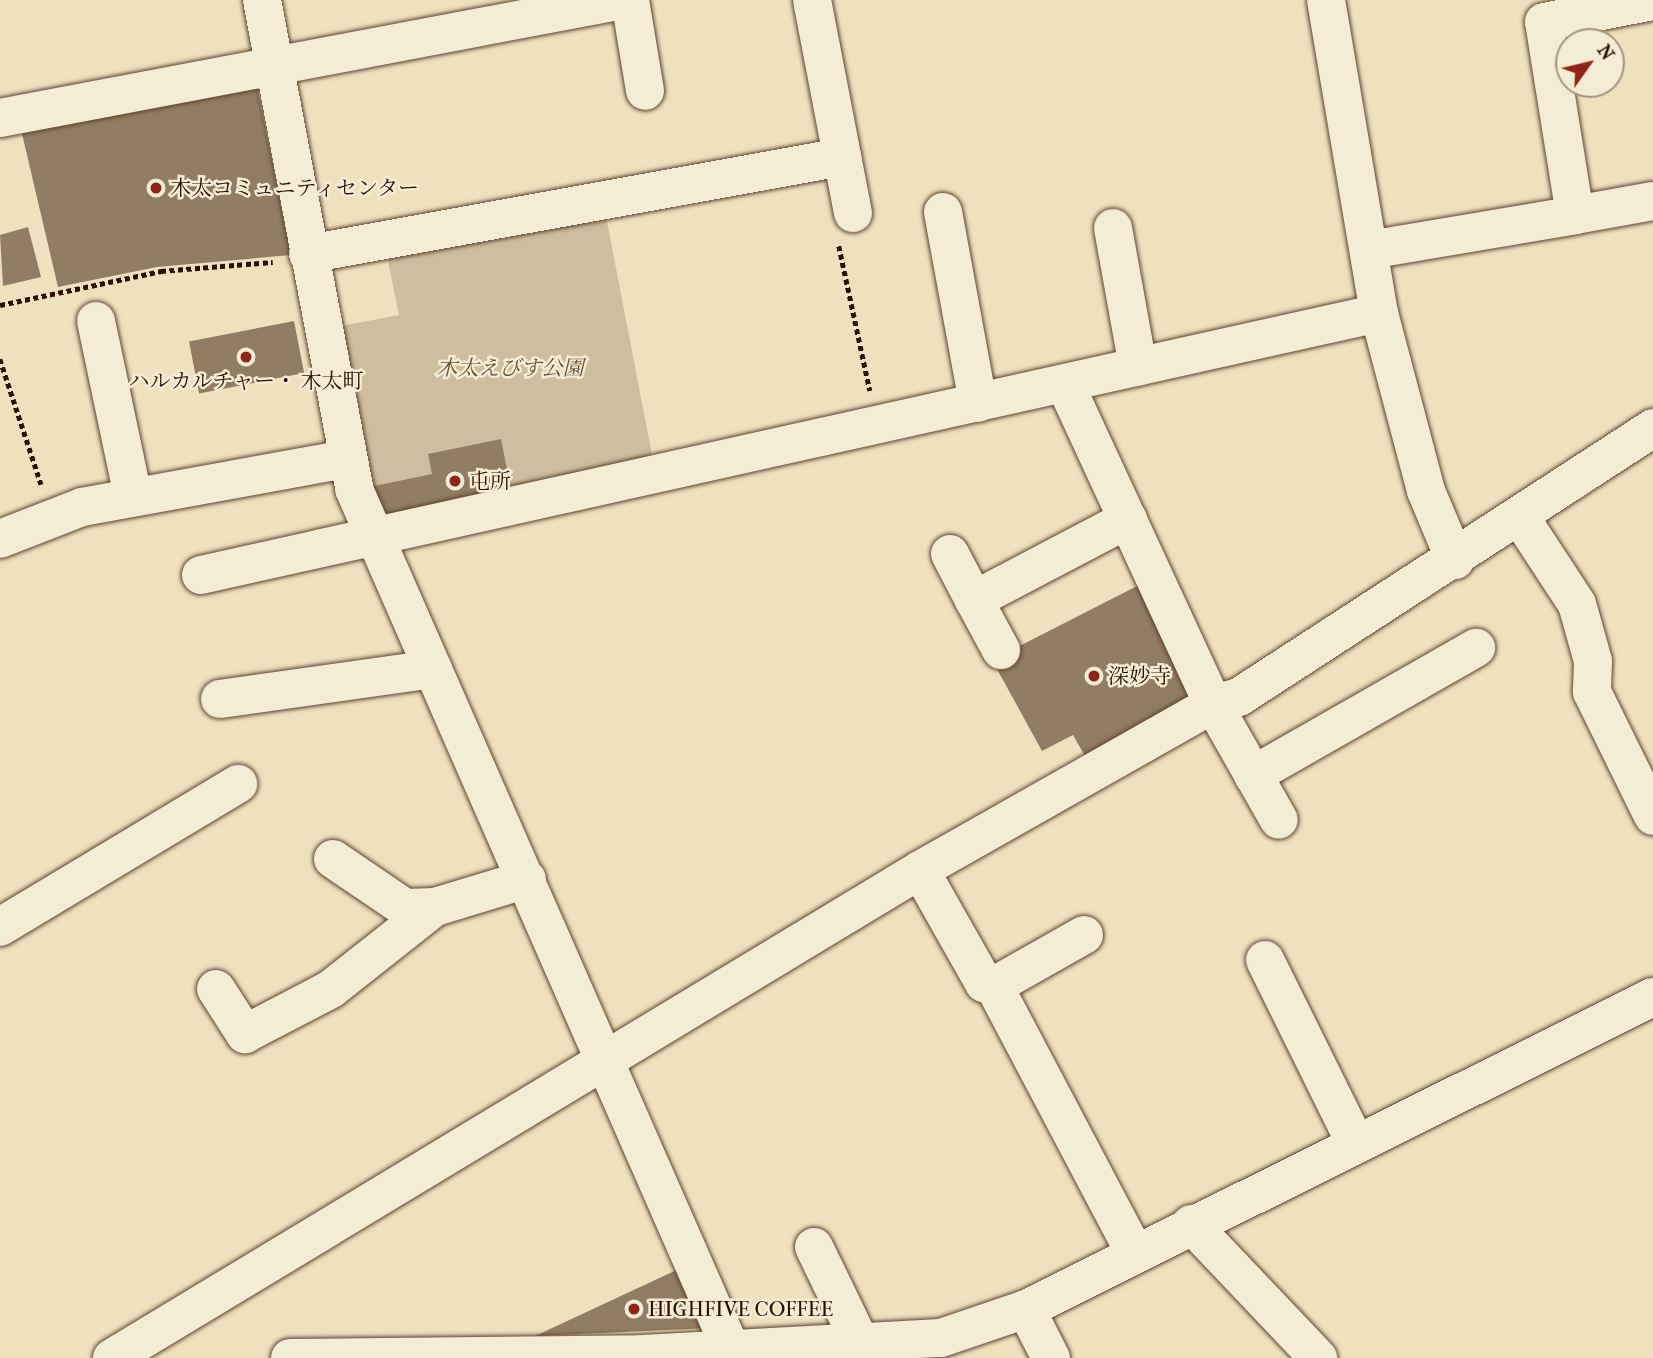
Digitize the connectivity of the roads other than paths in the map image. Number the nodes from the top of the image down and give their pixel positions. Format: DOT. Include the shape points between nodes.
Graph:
graph roads {
  1 [pos="262,0"];
  2 [pos="623,0"];
  3 [pos="630,0"];
  4 [pos="812,0"];
  5 [pos="1326,0"];
  6 [pos="1653,1"];
  7 [pos="273,66"];
  8 [pos="645,91"];
  9 [pos="0,118"];
  10 [pos="842,157"];
  11 [pos="1653,201"];
  12 [pos="943,212"];
  13 [pos="853,213"];
  14 [pos="1575,215"];
  15 [pos="1112,228"];
  16 [pos="1369,250"];
  17 [pos="308,256"];
  18 [pos="1379,313"];
  19 [pos="96,320"];
  20 [pos="1138,368"];
  21 [pos="1065,384"];
  22 [pos="978,403"];
  23 [pos="1653,428"];
  24 [pos="345,459"];
  25 [pos="134,498"];
  26 [pos="1520,517"];
  27 [pos="1128,519"];
  28 [pos="373,535"];
  29 [pos="0,539"];
  30 [pos="950,554"];
  31 [pos="1455,560"];
  32 [pos="201,575"];
  33 [pos="974,600"];
  34 [pos="1476,648"];
  35 [pos="1001,650"];
  36 [pos="433,669"];
  37 [pos="220,699"];
  38 [pos="1213,704"];
  39 [pos="1253,775"];
  40 [pos="238,784"];
  41 [pos="1653,816"];
  42 [pos="1279,820"];
  43 [pos="333,859"];
  44 [pos="920,870"];
  45 [pos="527,879"];
  46 [pos="435,907"];
  47 [pos="0,927"];
  48 [pos="1084,935"];
  49 [pos="1265,960"];
  50 [pos="994,986"];
  51 [pos="216,989"];
  52 [pos="1653,997"];
  53 [pos="607,1062"];
  54 [pos="1355,1142"];
  55 [pos="1191,1224"];
  56 [pos="814,1247"];
  57 [pos="1135,1253"];
  58 [pos="1026,1309"];
  59 [pos="860,1342"];
  60 [pos="730,1347"];
  61 [pos="939,1348"];
  62 [pos="455,1356"];
  63 [pos="644,1356"];
  64 [pos="112,1358"];
  65 [pos="290,1358"];
  66 [pos="1051,1358"];
  67 [pos="1318,1358"];
  1 -- 7 [label="street"];
  2 -- 7 [label="street"];
  3 -- 8 [label="street"];
  4 -- 10 [label="street"];
  5 -- 16 [label="street"];
  6 -- 14 [label="street" via="1544,22"];
  7 -- 9 [label="street"];
  7 -- 17 [label="street"];
  10 -- 13 [label="street"];
  10 -- 17 [label="street"];
  11 -- 14 [label="street"];
  12 -- 22 [label="street"];
  14 -- 16 [label="street"];
  15 -- 20 [label="street"];
  16 -- 18 [label="street"];
  17 -- 24 [label="street"];
  18 -- 20 [label="street"];
  18 -- 31 [label="street" via="1426,491"];
  19 -- 25 [label="street"];
  20 -- 21 [label="street"];
  21 -- 22 [label="street"];
  21 -- 27 [label="street"];
  22 -- 28 [label="street"];
  23 -- 26 [label="street"];
  24 -- 25 [label="street"];
  24 -- 28 [label="street"];
  25 -- 29 [label="street" via="51,516"];
  26 -- 31 [label="street"];
  26 -- 41 [label="street" via="1577,604 1593,661 1592,692"];
  27 -- 33 [label="street"];
  27 -- 38 [label="street"];
  28 -- 32 [label="street"];
  28 -- 36 [label="street"];
  30 -- 33 [label="street"];
  31 -- 38 [label="street" via="1239,696"];
  33 -- 35 [label="street"];
  34 -- 39 [label="street"];
  36 -- 37 [label="street"];
  36 -- 45 [label="street"];
  38 -- 39 [label="street"];
  38 -- 44 [label="street"];
  39 -- 42 [label="street"];
  40 -- 47 [label="street"];
  43 -- 46 [label="street" via="405,908"];
  44 -- 50 [label="street" via="984,983"];
  44 -- 53 [label="street"];
  45 -- 46 [label="street"];
  45 -- 53 [label="street"];
  46 -- 51 [label="street" via="331,989 245,1034"];
  48 -- 50 [label="street"];
  49 -- 54 [label="street"];
  50 -- 57 [label="street"];
  52 -- 54 [label="street"];
  53 -- 60 [label="street"];
  53 -- 64 [label="street"];
  54 -- 55 [label="street"];
  55 -- 57 [label="street"];
  55 -- 67 [label="street"];
  56 -- 59 [label="street"];
  57 -- 58 [label="street"];
  58 -- 61 [label="street"];
  58 -- 66 [label="street"];
  59 -- 60 [label="street"];
  59 -- 61 [label="street"];
  60 -- 63 [label="street"];
  62 -- 63 [label="street"];
  62 -- 65 [label="street"];
}
